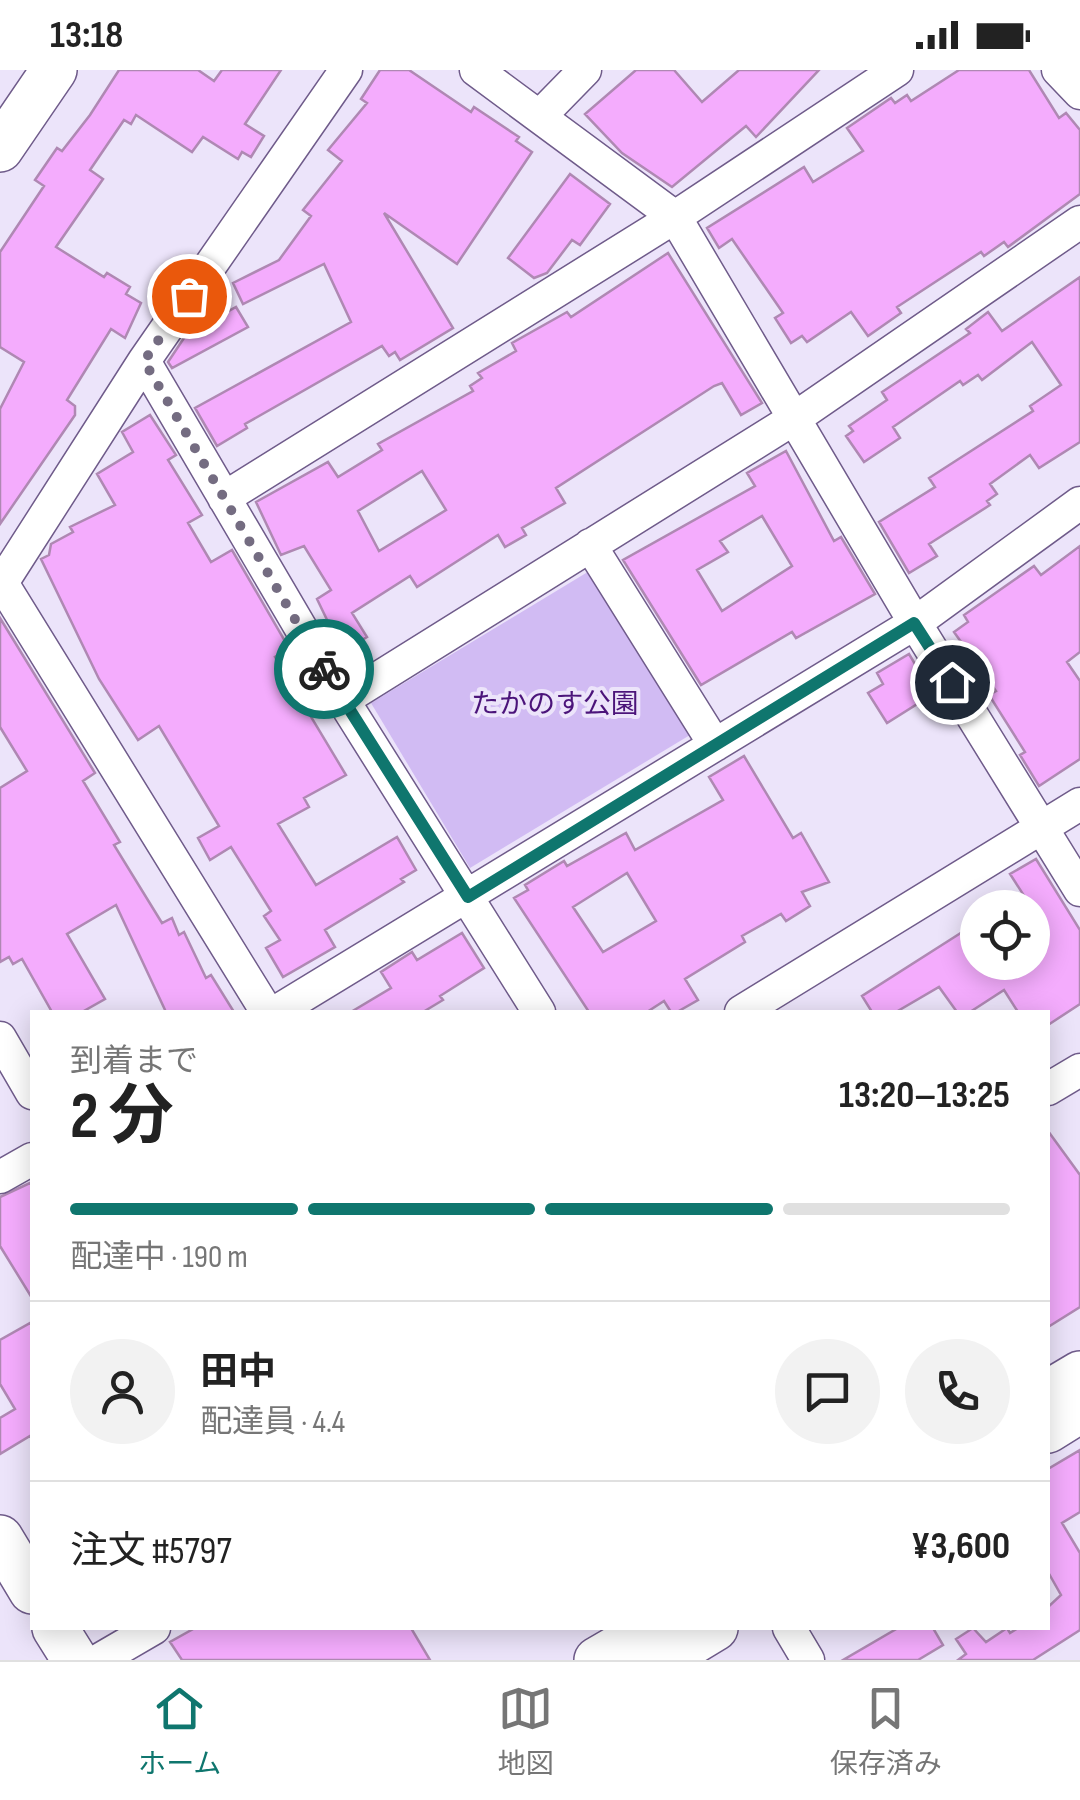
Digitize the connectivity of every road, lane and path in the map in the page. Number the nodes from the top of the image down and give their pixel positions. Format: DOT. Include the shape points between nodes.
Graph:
graph roads {
  1 [pos="54,70"];
  2 [pos="346,70"];
  3 [pos="476,70"];
  4 [pos="585,70"];
  5 [pos="897,70"];
  6 [pos="1058,70"];
  7 [pos="1080,93"];
  8 [pos="541,116"];
  9 [pos="0,149"];
  10 [pos="675,217"];
  11 [pos="1080,222"];
  12 [pos="144,361"];
  13 [pos="795,418"];
  14 [pos="224,498"];
  15 [pos="1080,503"];
  16 [pos="590,545"];
  17 [pos="1,584"];
  18 [pos="914,623"];
  19 [pos="343,700"];
  20 [pos="715,745"];
  21 [pos="1080,804"];
  22 [pos="1044,830"];
  23 [pos="1080,890"];
  24 [pos="468,897"];
  25 [pos="266,1010"];
  26 [pos="279,1010"];
  27 [pos="538,1010"];
  28 [pos="744,1010"];
  29 [pos="0,1038"];
  30 [pos="1080,1070"];
  31 [pos="1050,1089"];
  32 [pos="30,1090"];
  33 [pos="30,1159"];
  34 [pos="0,1177"];
  35 [pos="1080,1374"];
  36 [pos="1050,1392"];
  37 [pos="1080,1410"];
  38 [pos="1050,1429"];
  39 [pos="0,1538"];
  40 [pos="30,1588"];
  41 [pos="56,1630"];
  42 [pos="151,1630"];
  43 [pos="649,1630"];
  44 [pos="712,1630"];
  45 [pos="790,1630"];
  46 [pos="75,1660"];
  47 [pos="99,1660"];
  48 [pos="598,1660"];
  49 [pos="662,1660"];
  50 [pos="808,1660"];
  1 -- 9 [label="street"];
  2 -- 12 [label="street"];
  3 -- 8 [label="street"];
  4 -- 8 [label="street"];
  5 -- 10 [label="street"];
  6 -- 7 [label="street"];
  8 -- 10 [label="street"];
  10 -- 13 [label="street"];
  10 -- 14 [label="street"];
  11 -- 13 [label="street"];
  12 -- 14 [label="street"];
  12 -- 17 [label="street"];
  13 -- 16 [label="street"];
  13 -- 18 [label="street"];
  14 -- 19 [label="street"];
  15 -- 18 [label="street"];
  16 -- 19 [label="street"];
  16 -- 20 [label="street"];
  17 -- 25 [label="street"];
  18 -- 20 [label="street"];
  18 -- 22 [label="street"];
  19 -- 24 [label="street"];
  20 -- 24 [label="street"];
  21 -- 22 [label="street"];
  22 -- 23 [label="street"];
  22 -- 28 [label="street"];
  24 -- 26 [label="street"];
  24 -- 27 [label="street"];
  29 -- 32 [label="street"];
  30 -- 31 [label="street"];
  33 -- 34 [label="street"];
  35 -- 36 [label="street"];
  37 -- 38 [label="street"];
  39 -- 40 [label="street"];
  41 -- 46 [label="street"];
  42 -- 47 [label="street"];
  43 -- 48 [label="street"];
  44 -- 49 [label="street"];
  45 -- 50 [label="street"];
}
